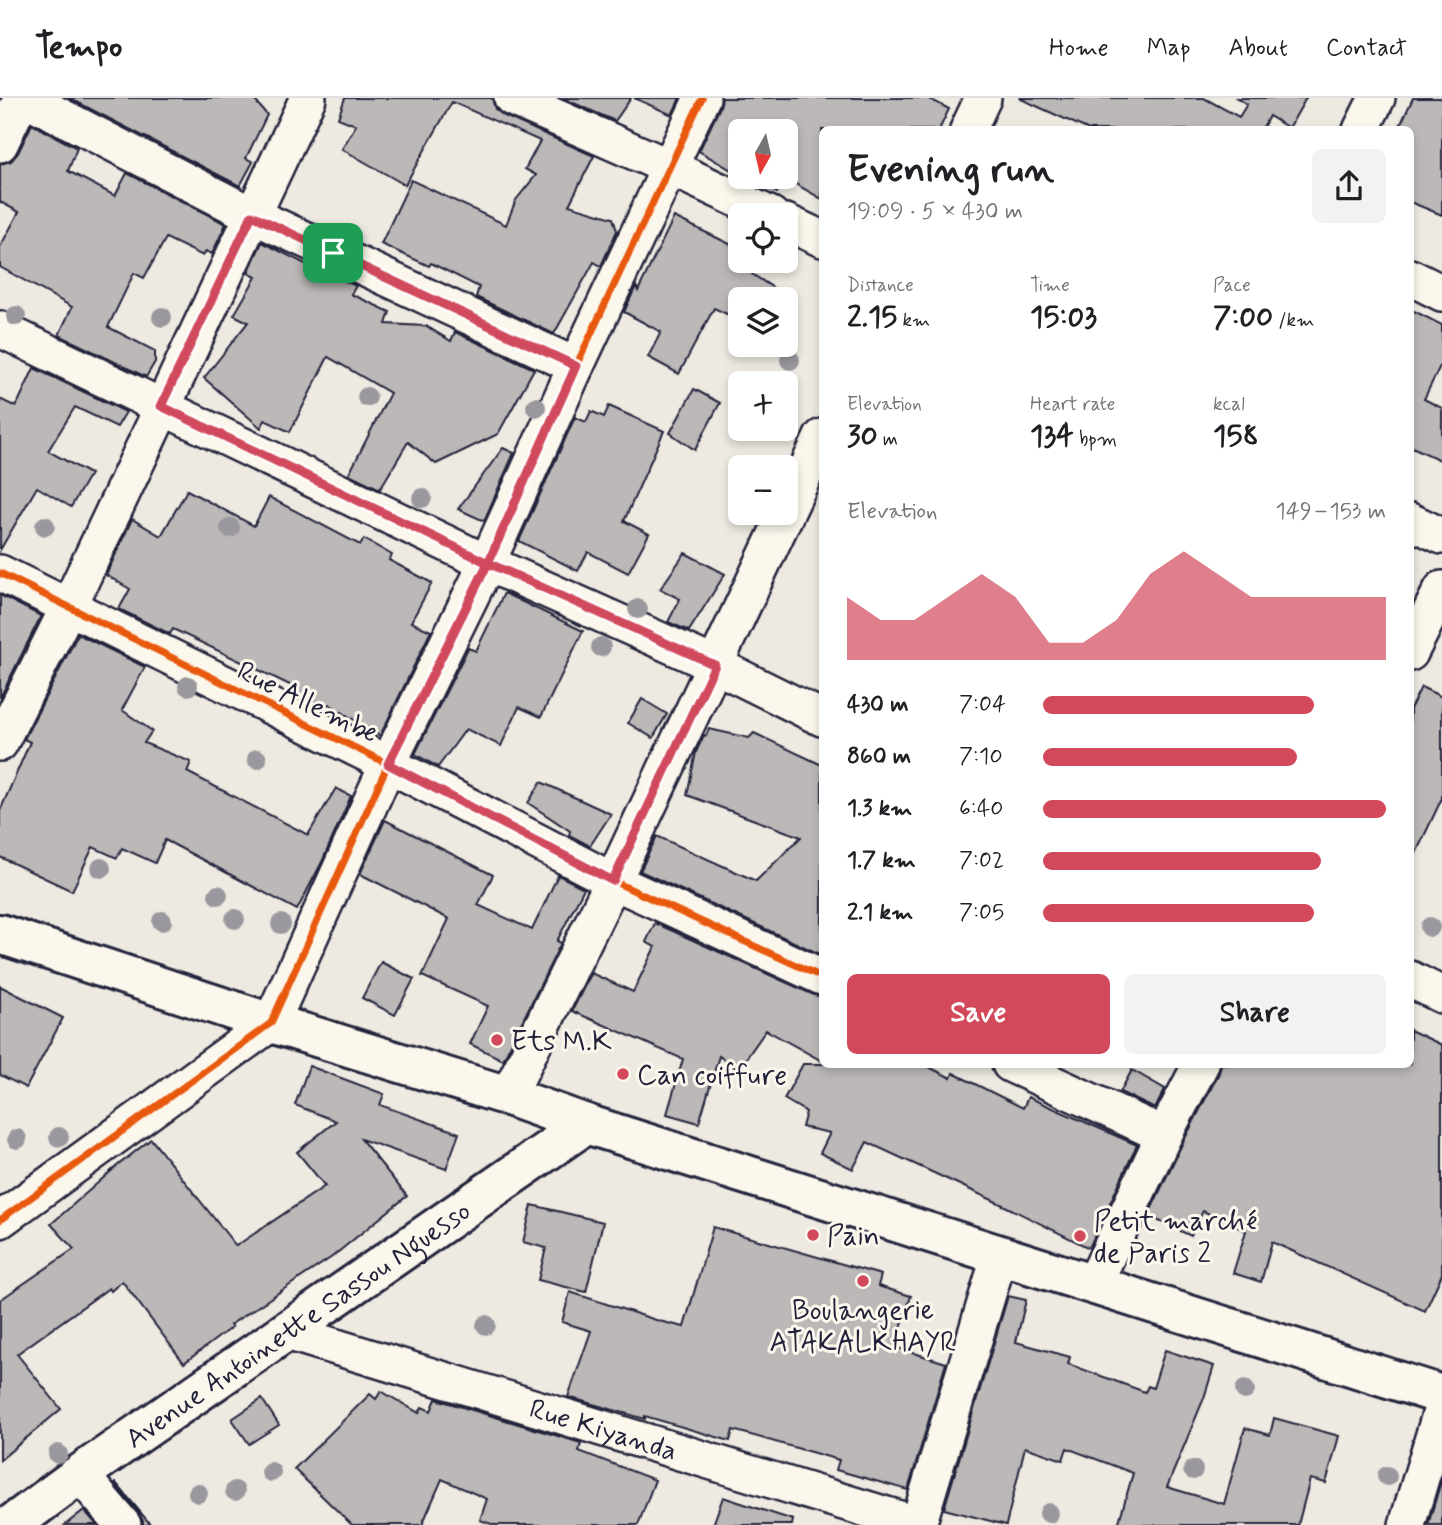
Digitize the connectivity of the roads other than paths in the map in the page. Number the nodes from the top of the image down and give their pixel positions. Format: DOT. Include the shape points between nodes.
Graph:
graph roads {
  1 [pos="23,98"];
  2 [pos="308,98"];
  3 [pos="512,98"];
  4 [pos="702,98"];
  5 [pos="983,98"];
  6 [pos="1377,98"];
  7 [pos="970,126"];
  8 [pos="1363,126"];
  9 [pos="0,144"];
  10 [pos="669,167"];
  11 [pos="746,203"];
  12 [pos="252,215"];
  13 [pos="798,228"];
  14 [pos="819,238"];
  15 [pos="1414,279"];
  16 [pos="1442,293"];
  17 [pos="0,329"];
  18 [pos="576,366"];
  19 [pos="161,406"];
  20 [pos="818,458"];
  21 [pos="1414,523"];
  22 [pos="1442,536"];
  23 [pos="488,563"];
  24 [pos="0,573"];
  25 [pos="1442,589"];
  26 [pos="69,606"];
  27 [pos="1414,645"];
  28 [pos="715,665"];
  29 [pos="819,717"];
  30 [pos="0,743"];
  31 [pos="388,764"];
  32 [pos="613,881"];
  33 [pos="0,934"];
  34 [pos="819,976"];
  35 [pos="1414,981"];
  36 [pos="1442,995"];
  37 [pos="271,1023"];
  38 [pos="1019,1068"];
  39 [pos="1198,1068"];
  40 [pos="508,1096"];
  41 [pos="586,1124"];
  42 [pos="1164,1135"];
  43 [pos="0,1220"];
  44 [pos="1000,1254"];
  45 [pos="1093,1286"];
  46 [pos="287,1332"];
  47 [pos="1442,1395"];
  48 [pos="1442,1408"];
  49 [pos="80,1474"];
  50 [pos="11,1525"];
  51 [pos="123,1525"];
  52 [pos="918,1525"];
  53 [pos="1407,1525"];
  1 -- 9 [label="street"];
  1 -- 12 [label="street"];
  2 -- 12 [label="street"];
  3 -- 10 [label="street"];
  4 -- 10 [label="street"];
  5 -- 7 [label="street"];
  6 -- 8 [label="street"];
  10 -- 11 [label="street"];
  10 -- 18 [label="street"];
  12 -- 18 [label="street"];
  12 -- 19 [label="street"];
  13 -- 14 [label="street"];
  15 -- 16 [label="street"];
  17 -- 19 [label="street"];
  18 -- 23 [label="street"];
  19 -- 23 [label="street"];
  19 -- 26 [label="street"];
  20 -- 28 [label="street"];
  21 -- 22 [label="street"];
  23 -- 28 [label="street"];
  23 -- 31 [label="street"];
  24 -- 26 [label="street, Rue Allembe"];
  25 -- 27 [label="street"];
  26 -- 30 [label="street"];
  26 -- 31 [label="street, Rue Allembe"];
  28 -- 29 [label="street"];
  28 -- 32 [label="street"];
  31 -- 32 [label="street, Rue Allembe"];
  31 -- 37 [label="street"];
  32 -- 34 [label="street, Rue Allembe"];
  32 -- 40 [label="street"];
  33 -- 37 [label="main road"];
  35 -- 36 [label="street"];
  37 -- 40 [label="main road"];
  37 -- 43 [label="street"];
  38 -- 42 [label="street"];
  39 -- 42 [label="street"];
  40 -- 41 [label="main road"];
  41 -- 44 [label="main road"];
  41 -- 46 [label="main road, Avenue Antoinette Sassou Nguesso"];
  42 -- 45 [label="street"];
  44 -- 45 [label="main road"];
  44 -- 52 [label="street"];
  45 -- 47 [label="main road"];
  46 -- 49 [label="main road, Avenue Antoinette Sassou Nguesso"];
  46 -- 52 [label="street, Rue Kiyanda"];
  48 -- 53 [label="street"];
  49 -- 50 [label="main road, Avenue Antoinette Sassou Nguesso"];
  49 -- 51 [label="street"];
}
